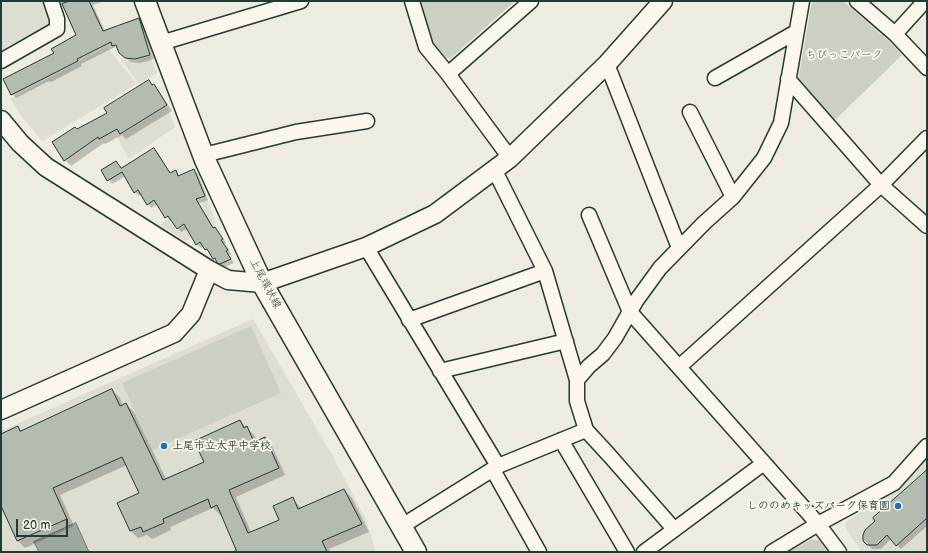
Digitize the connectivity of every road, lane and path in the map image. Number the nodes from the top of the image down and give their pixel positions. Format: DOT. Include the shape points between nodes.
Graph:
graph roads {
  1 [pos="51,1"];
  2 [pos="145,1"];
  3 [pos="300,1"];
  4 [pos="412,1"];
  5 [pos="531,1"];
  6 [pos="802,1"];
  7 [pos="857,1"];
  8 [pos="925,1"];
  9 [pos="658,3"];
  10 [pos="268,6"];
  11 [pos="796,32"];
  12 [pos="895,34"];
  13 [pos="161,43"];
  14 [pos="1,61"];
  15 [pos="607,64"];
  16 [pos="927,68"];
  17 [pos="448,74"];
  18 [pos="715,78"];
  19 [pos="788,80"];
  20 [pos="690,112"];
  21 [pos="1,120"];
  22 [pos="367,121"];
  23 [pos="927,138"];
  24 [pos="204,155"];
  25 [pos="510,158"];
  26 [pos="495,171"];
  27 [pos="881,185"];
  28 [pos="733,197"];
  29 [pos="589,215"];
  30 [pos="927,226"];
  31 [pos="366,247"];
  32 [pos="679,248"];
  33 [pos="209,270"];
  34 [pos="545,271"];
  35 [pos="262,283"];
  36 [pos="630,312"];
  37 [pos="409,320"];
  38 [pos="566,341"];
  39 [pos="679,367"];
  40 [pos="440,371"];
  41 [pos="577,380"];
  42 [pos="1,410"];
  43 [pos="586,430"];
  44 [pos="561,440"];
  45 [pos="927,446"];
  46 [pos="764,463"];
  47 [pos="496,468"];
  48 [pos="818,524"];
  49 [pos="402,526"];
  50 [pos="674,529"];
  51 [pos="416,552"];
  52 [pos="539,552"];
  53 [pos="627,552"];
  54 [pos="644,552"];
  55 [pos="772,552"];
  56 [pos="839,552"];
  1 -- 14 [label="street" via="58,18 56,29"];
  2 -- 13 [label="main road, 上尾環状線"];
  3 -- 10 [label="street"];
  4 -- 17 [label="street" via="426,47"];
  5 -- 17 [label="street"];
  6 -- 11 [label="street"];
  7 -- 12 [label="street"];
  8 -- 12 [label="street"];
  9 -- 15 [label="street"];
  10 -- 13 [label="street"];
  11 -- 18 [label="street"];
  11 -- 19 [label="street"];
  12 -- 16 [label="street"];
  13 -- 24 [label="main road, 上尾環状線"];
  15 -- 25 [label="street"];
  15 -- 32 [label="street"];
  17 -- 25 [label="street"];
  19 -- 27 [label="street"];
  19 -- 28 [label="street" via="780,123 764,158"];
  20 -- 28 [label="street"];
  21 -- 33 [label="street" via="20,143 46,167"];
  22 -- 24 [label="street" via="292,133"];
  23 -- 27 [label="street"];
  24 -- 35 [label="main road, 上尾環状線"];
  25 -- 26 [label="street"];
  26 -- 31 [label="street" via="435,214"];
  26 -- 34 [label="street"];
  27 -- 30 [label="street"];
  27 -- 39 [label="street"];
  28 -- 32 [label="street"];
  29 -- 36 [label="street"];
  31 -- 35 [label="street"];
  31 -- 37 [label="street"];
  32 -- 36 [label="street" via="660,268"];
  33 -- 35 [label="street" via="228,280"];
  33 -- 42 [label="street" via="191,314 174,333"];
  34 -- 37 [label="street"];
  34 -- 38 [label="street"];
  35 -- 49 [label="main road, 上尾環状線"];
  36 -- 39 [label="street"];
  36 -- 41 [label="street" via="603,354"];
  37 -- 40 [label="street"];
  38 -- 40 [label="street"];
  38 -- 41 [label="street"];
  39 -- 46 [label="street"];
  40 -- 47 [label="street"];
  41 -- 43 [label="street" via="577,401"];
  43 -- 44 [label="street"];
  43 -- 50 [label="street"];
  44 -- 47 [label="street"];
  44 -- 53 [label="street"];
  45 -- 48 [label="street" via="894,483"];
  46 -- 48 [label="street"];
  46 -- 50 [label="street"];
  47 -- 49 [label="street"];
  47 -- 52 [label="street"];
  48 -- 55 [label="street"];
  48 -- 56 [label="street"];
  49 -- 51 [label="main road, 上尾環状線"];
  50 -- 54 [label="street"];
}
